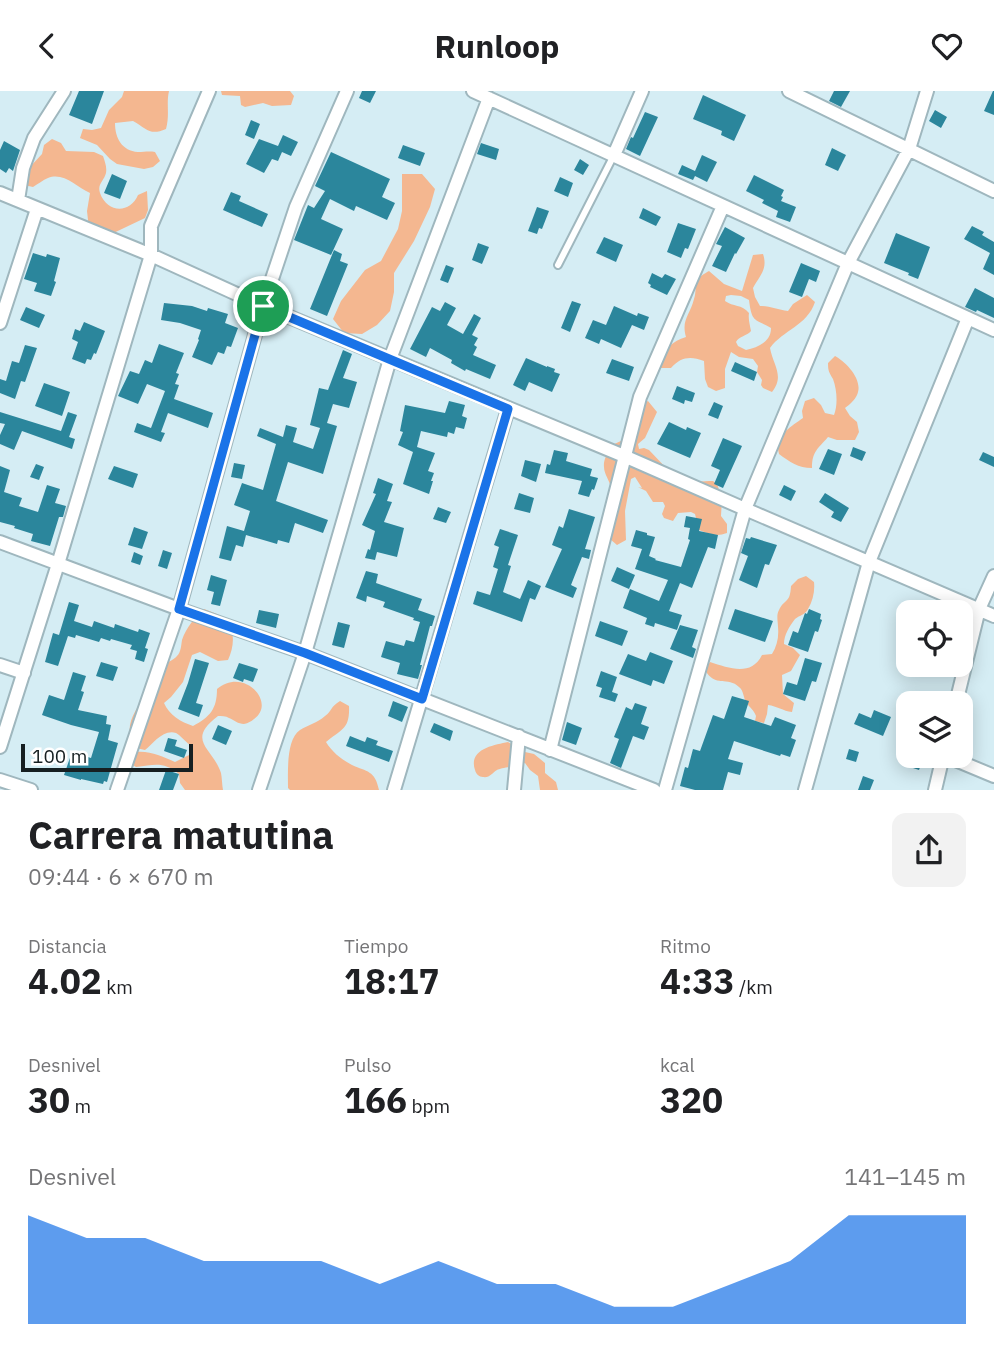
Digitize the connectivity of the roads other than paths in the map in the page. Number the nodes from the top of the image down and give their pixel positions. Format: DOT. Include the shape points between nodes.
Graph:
graph roads {
  1 [pos="64,91"];
  2 [pos="209,91"];
  3 [pos="346,91"];
  4 [pos="473,91"];
  5 [pos="642,91"];
  6 [pos="789,91"];
  7 [pos="927,91"];
  8 [pos="489,98"];
  9 [pos="909,149"];
  10 [pos="614,155"];
  11 [pos="994,191"];
  12 [pos="0,193"];
  13 [pos="18,200"];
  14 [pos="723,206"];
  15 [pos="37,209"];
  16 [pos="151,255"];
  17 [pos="848,263"];
  18 [pos="558,265"];
  19 [pos="263,306"];
  20 [pos="968,318"];
  21 [pos="0,323"];
  22 [pos="994,330"];
  23 [pos="390,359"];
  24 [pos="508,409"];
  25 [pos="624,456"];
  26 [pos="745,509"];
  27 [pos="0,542"];
  28 [pos="869,562"];
  29 [pos="58,564"];
  30 [pos="994,576"];
  31 [pos="179,609"];
  32 [pos="979,609"];
  33 [pos="994,616"];
  34 [pos="305,653"];
  35 [pos="0,665"];
  36 [pos="24,673"];
  37 [pos="959,691"];
  38 [pos="422,699"];
  39 [pos="519,736"];
  40 [pos="0,747"];
  41 [pos="550,750"];
  42 [pos="973,767"];
  43 [pos="941,768"];
  44 [pos="994,776"];
  45 [pos="0,780"];
  46 [pos="31,790"];
  47 [pos="117,790"];
  48 [pos="259,790"];
  49 [pos="394,790"];
  50 [pos="514,790"];
  51 [pos="654,790"];
  52 [pos="665,790"];
  53 [pos="805,790"];
  54 [pos="935,790"];
  1 -- 13 [label="street" via="34,138"];
  2 -- 16 [label="street" via="151,226"];
  3 -- 19 [label="street" via="296,207"];
  4 -- 8 [label="street"];
  5 -- 10 [label="street"];
  6 -- 9 [label="street"];
  7 -- 9 [label="street"];
  8 -- 10 [label="street"];
  8 -- 23 [label="street"];
  9 -- 11 [label="street"];
  9 -- 17 [label="street"];
  10 -- 14 [label="street"];
  10 -- 18 [label="lane"];
  12 -- 13 [label="street"];
  13 -- 15 [label="street"];
  14 -- 17 [label="street"];
  14 -- 25 [label="street" via="640,397"];
  15 -- 16 [label="street"];
  15 -- 21 [label="street"];
  16 -- 19 [label="street"];
  16 -- 29 [label="street"];
  17 -- 20 [label="street"];
  17 -- 26 [label="street"];
  19 -- 23 [label="street"];
  19 -- 31 [label="street"];
  20 -- 22 [label="street"];
  20 -- 28 [label="street"];
  23 -- 24 [label="street"];
  23 -- 34 [label="street"];
  24 -- 25 [label="street"];
  24 -- 38 [label="street"];
  25 -- 26 [label="street"];
  25 -- 41 [label="street"];
  26 -- 28 [label="street"];
  26 -- 52 [label="street"];
  27 -- 29 [label="street"];
  28 -- 32 [label="street"];
  28 -- 53 [label="street"];
  29 -- 31 [label="street"];
  29 -- 36 [label="street"];
  30 -- 32 [label="street"];
  31 -- 34 [label="street"];
  31 -- 47 [label="street"];
  32 -- 33 [label="street"];
  32 -- 37 [label="street"];
  34 -- 38 [label="street"];
  34 -- 48 [label="street"];
  35 -- 36 [label="street"];
  36 -- 40 [label="street"];
  38 -- 39 [label="street"];
  38 -- 49 [label="street"];
  39 -- 41 [label="street"];
  39 -- 50 [label="street"];
  41 -- 51 [label="street"];
  42 -- 44 [label="street"];
  43 -- 54 [label="street"];
  45 -- 46 [label="street"];
}
